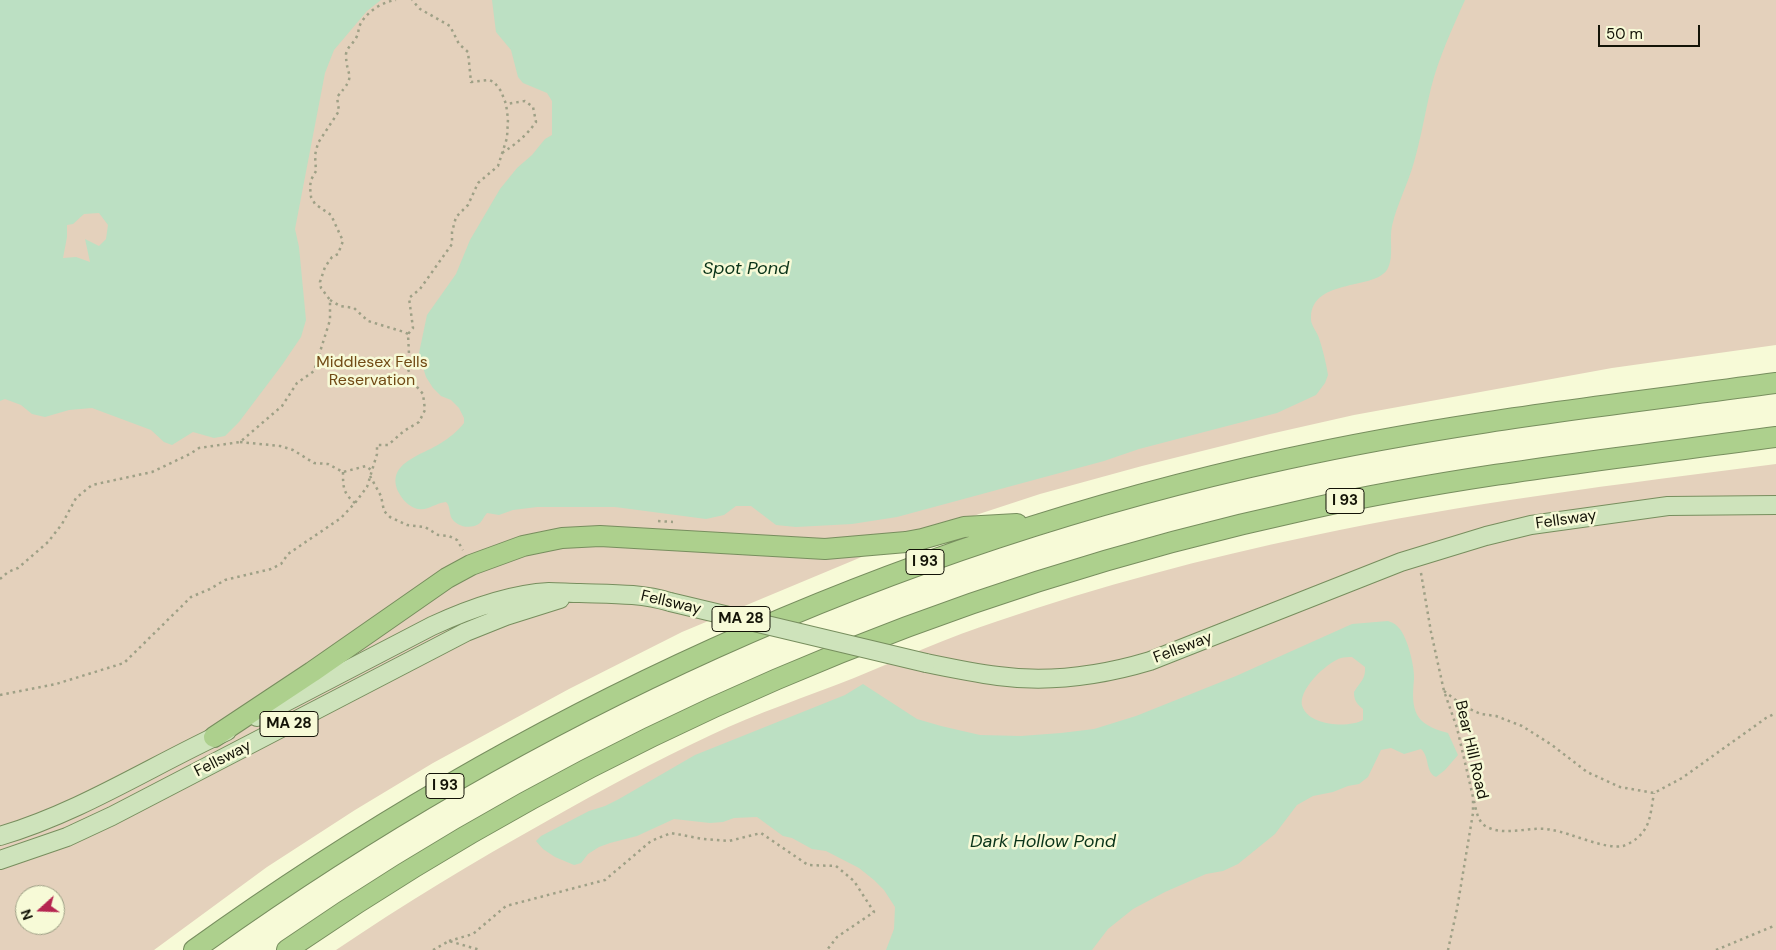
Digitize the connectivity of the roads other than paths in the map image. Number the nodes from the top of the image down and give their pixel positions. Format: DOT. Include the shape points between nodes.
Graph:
graph roads {
  1 [pos="1776,383"];
  2 [pos="1776,437"];
  3 [pos="1776,506"];
  4 [pos="1047,522"];
  5 [pos="580,593"];
  6 [pos="214,736"];
  7 [pos="0,836"];
  8 [pos="0,860"];
  9 [pos="194,950"];
  10 [pos="287,950"];
  1 -- 4 [label="highway, I 93" via="1490,421 1382,439 1203,478"];
  2 -- 10 [label="highway, I 93" via="1468,479 1352,500 1164,544 992,596 788,674 608,758 443,850"];
  3 -- 5 [label="main road, Fellsway / MA 28, bridge" via="1668,506 1506,531 1417,556 1150,661 1107,673 1075,677 1031,679 999,676 926,663 653,597"];
  4 -- 6 [label="highway" via="964,527 906,542 825,549 630,537 575,537 523,546 471,565 447,578"];
  4 -- 9 [label="highway, I 93" via="814,605 674,666 578,713 488,761 358,838"];
  5 -- 6 [label="main road, Fellsway / MA 28" via="533,594 458,614"];
  5 -- 8 [label="main road, Fellsway / MA 28" via="472,630 112,816 67,837"];
  6 -- 7 [label="main road, Fellsway / MA 28" via="78,807"];
}
